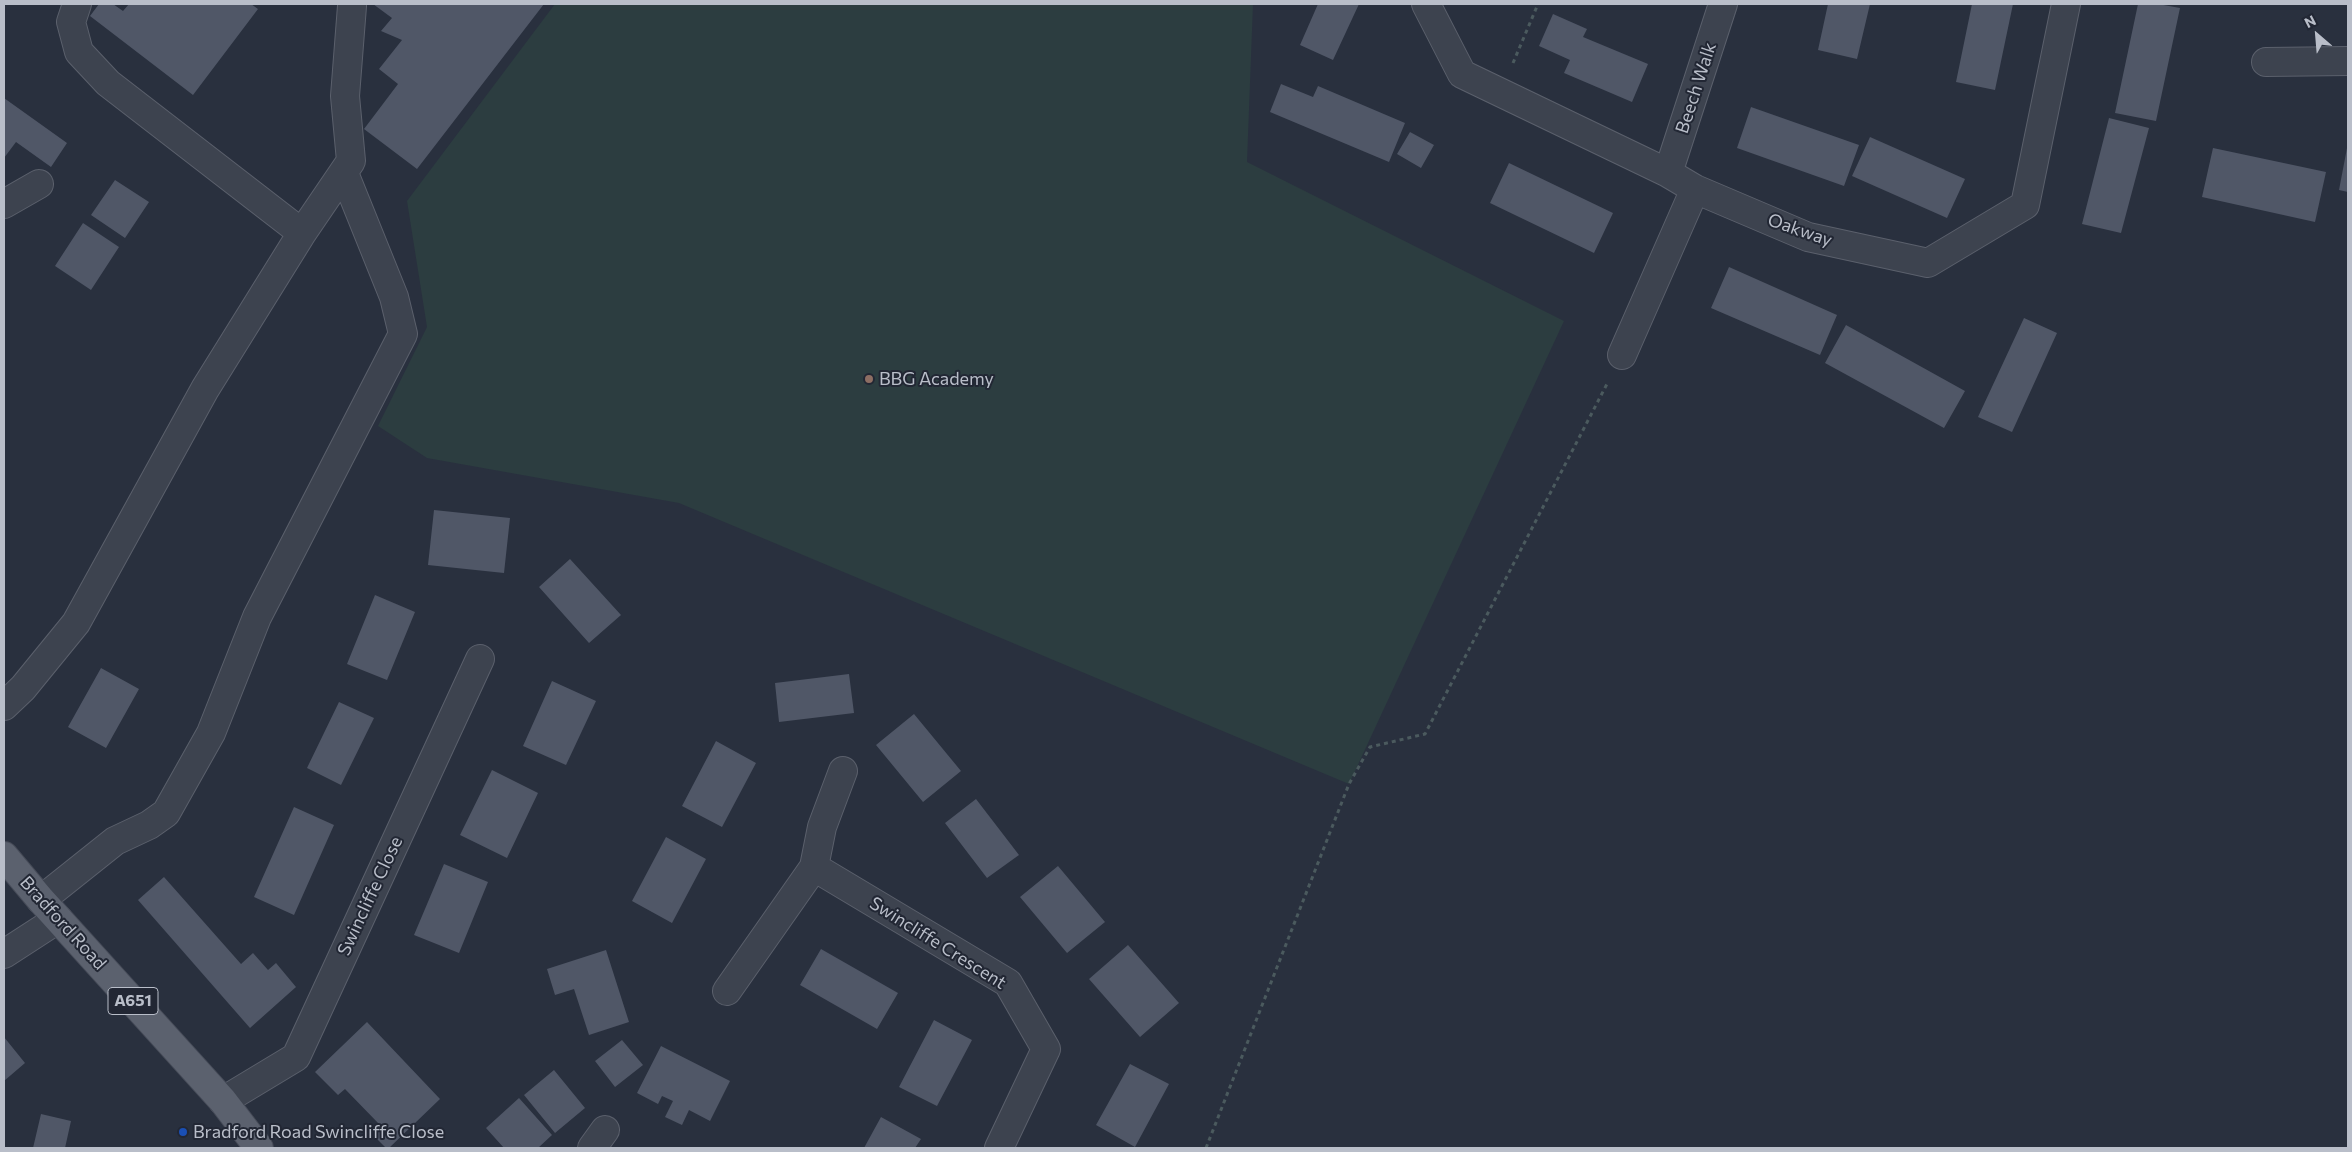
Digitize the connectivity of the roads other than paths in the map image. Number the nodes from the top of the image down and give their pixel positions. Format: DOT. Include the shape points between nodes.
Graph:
graph roads {
  1 [pos="77,4"];
  2 [pos="1426,4"];
  3 [pos="1723,4"];
  4 [pos="2066,4"];
  5 [pos="352,6"];
  6 [pos="2348,61"];
  7 [pos="2266,62"];
  8 [pos="344,173"];
  9 [pos="1668,173"];
  10 [pos="39,184"];
  11 [pos="1695,189"];
  12 [pos="4,204"];
  13 [pos="302,233"];
  14 [pos="1622,355"];
  15 [pos="480,659"];
  16 [pos="4,706"];
  17 [pos="844,771"];
  18 [pos="4,856"];
  19 [pos="814,867"];
  20 [pos="50,909"];
  21 [pos="4,954"];
  22 [pos="727,991"];
  23 [pos="223,1101"];
  24 [pos="259,1148"];
  25 [pos="999,1148"];
  1 -- 13 [label="street" via="71,22 79,52 108,83"];
  2 -- 9 [label="street, Oakway" via="1462,74"];
  3 -- 9 [label="street, Beech Walk"];
  4 -- 11 [label="street, Oakway" via="2025,205 1928,263 1808,237"];
  5 -- 8 [label="street" via="345,96 352,161"];
  6 -- 7 [label="street"];
  8 -- 13 [label="street"];
  8 -- 20 [label="street" via="394,297 403,334 257,617 211,733 166,813 107,847"];
  9 -- 11 [label="street, Oakway"];
  10 -- 12 [label="street"];
  11 -- 14 [label="street"];
  13 -- 16 [label="street" via="205,389 76,623 23,688"];
  15 -- 23 [label="street, Swincliffe Close" via="296,1057"];
  17 -- 19 [label="street" via="822,826"];
  18 -- 20 [label="main road, Bradford Road / A651"];
  19 -- 22 [label="street"];
  19 -- 25 [label="street, Swincliffe Crescent" via="1008,983 1046,1048"];
  20 -- 21 [label="street"];
  20 -- 23 [label="main road, Bradford Road / A651"];
  23 -- 24 [label="main road, Bradford Road / A651"];
}
